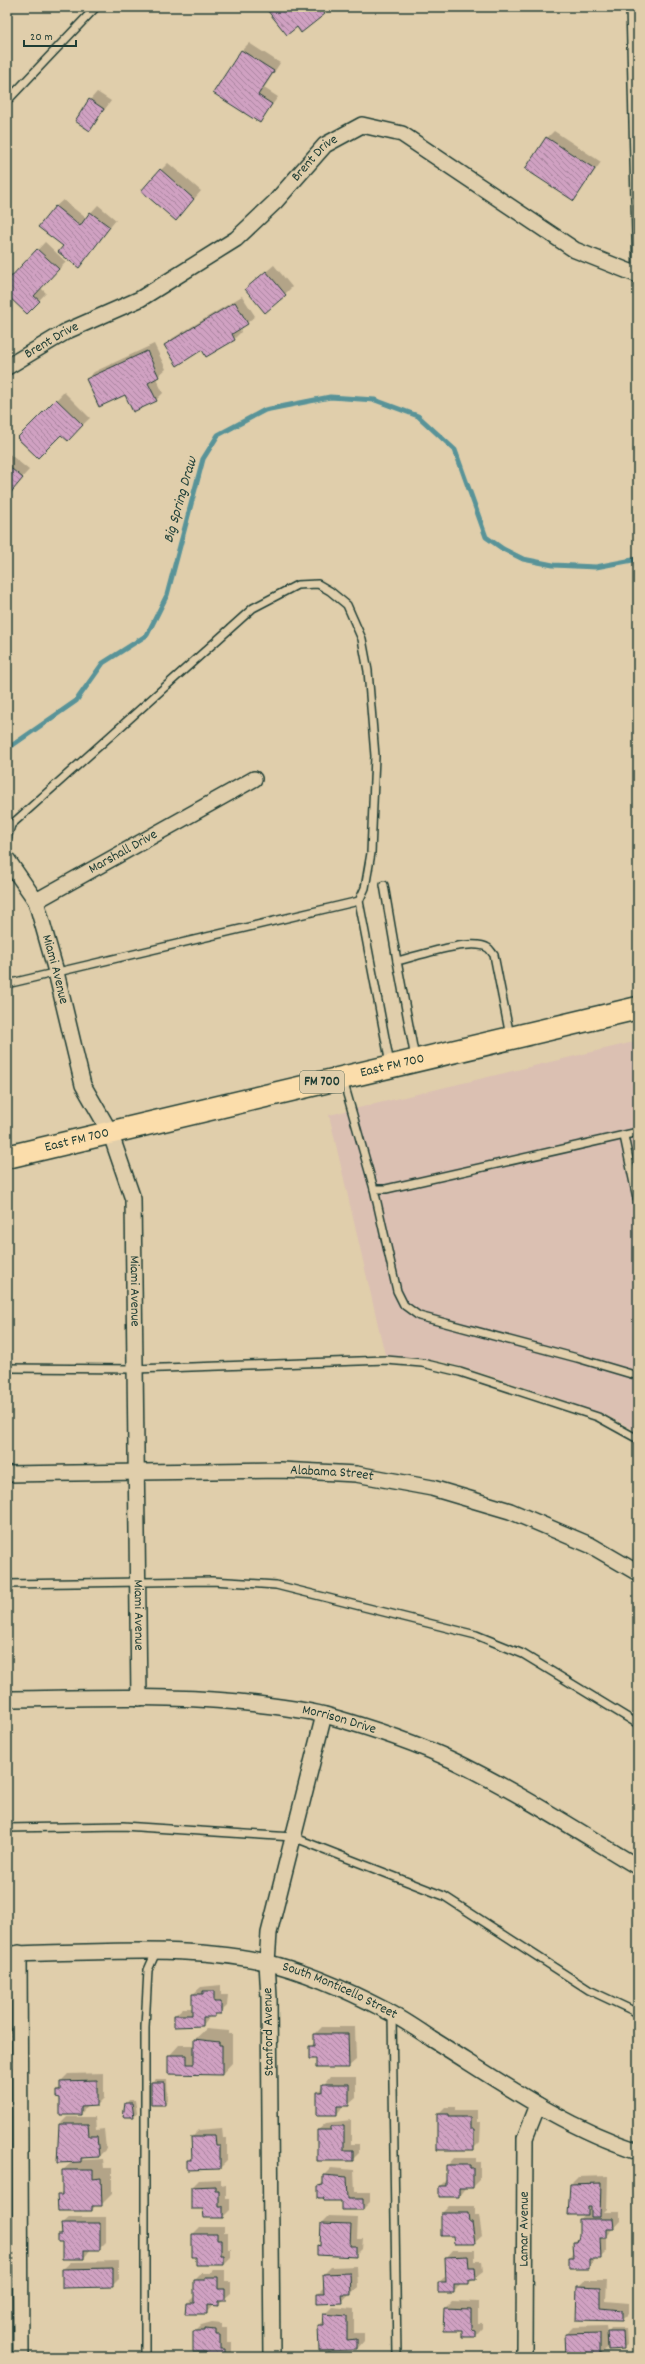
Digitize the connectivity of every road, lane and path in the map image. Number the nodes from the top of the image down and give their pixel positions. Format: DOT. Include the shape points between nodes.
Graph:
graph roads {
  1 [pos="96,7"];
  2 [pos="630,7"];
  3 [pos="7,101"];
  4 [pos="637,275"];
  5 [pos="7,367"];
  6 [pos="254,779"];
  7 [pos="7,839"];
  8 [pos="7,859"];
  9 [pos="384,885"];
  10 [pos="36,901"];
  11 [pos="359,901"];
  12 [pos="397,961"];
  13 [pos="56,973"];
  14 [pos="7,984"];
  15 [pos="638,1008"];
  16 [pos="510,1038"];
  17 [pos="415,1060"];
  18 [pos="390,1066"];
  19 [pos="343,1077"];
  20 [pos="110,1132"];
  21 [pos="638,1132"];
  22 [pos="624,1136"];
  23 [pos="7,1157"];
  24 [pos="374,1189"];
  25 [pos="638,1203"];
  26 [pos="7,1368"];
  27 [pos="136,1369"];
  28 [pos="638,1376"];
  29 [pos="638,1439"];
  30 [pos="138,1472"];
  31 [pos="7,1474"];
  32 [pos="638,1573"];
  33 [pos="138,1582"];
  34 [pos="7,1584"];
  35 [pos="139,1698"];
  36 [pos="7,1699"];
  37 [pos="324,1715"];
  38 [pos="638,1724"];
  39 [pos="7,1828"];
  40 [pos="293,1837"];
  41 [pos="638,1867"];
  42 [pos="156,1952"];
  43 [pos="13,1954"];
  44 [pos="267,1962"];
  45 [pos="638,2013"];
  46 [pos="392,2014"];
  47 [pos="538,2105"];
  48 [pos="638,2151"];
  49 [pos="21,2357"];
  50 [pos="145,2357"];
  51 [pos="272,2357"];
  52 [pos="397,2357"];
  53 [pos="524,2357"];
  1 -- 3 [label="lane"];
  2 -- 4 [label="lane"];
  4 -- 5 [label="street, Brent Drive" via="575,250 402,134 362,125 325,145 275,202 236,239 140,299 67,331"];
  6 -- 10 [label="street, Marshall Drive"];
  7 -- 11 [label="lane" via="11,825 253,608 297,584 318,584 347,605 362,638 368,671 374,756 370,853 365,888"];
  8 -- 10 [label="street"];
  9 -- 12 [label="lane"];
  10 -- 13 [label="street, Miami Avenue"];
  11 -- 13 [label="lane"];
  11 -- 18 [label="lane"];
  12 -- 16 [label="lane" via="464,945 487,947 494,955"];
  12 -- 17 [label="lane"];
  13 -- 14 [label="lane"];
  13 -- 20 [label="street, Miami Avenue" via="82,1085"];
  15 -- 16 [label="main road, East FM 700 / FM 700"];
  16 -- 17 [label="main road, East FM 700 / FM 700"];
  17 -- 18 [label="main road, East FM 700 / FM 700"];
  18 -- 19 [label="main road, East FM 700 / FM 700"];
  19 -- 20 [label="main road, East FM 700 / FM 700"];
  19 -- 24 [label="lane"];
  20 -- 23 [label="main road, East FM 700 / FM 700"];
  20 -- 27 [label="street, Miami Avenue" via="133,1199"];
  21 -- 22 [label="lane"];
  22 -- 24 [label="lane" via="386,1189"];
  22 -- 25 [label="lane"];
  24 -- 28 [label="lane" via="397,1291 404,1305 419,1316"];
  26 -- 27 [label="lane"];
  27 -- 29 [label="lane" via="386,1360 422,1363 460,1372 598,1416"];
  27 -- 30 [label="street, Miami Avenue"];
  30 -- 31 [label="street, Alabama Street"];
  30 -- 32 [label="street, Alabama Street" via="281,1470 356,1474 432,1488 510,1511 590,1545"];
  30 -- 33 [label="street, Miami Avenue"];
  33 -- 34 [label="lane"];
  33 -- 35 [label="street, Miami Avenue"];
  33 -- 38 [label="lane" via="212,1581 276,1585 476,1635 523,1654"];
  35 -- 36 [label="street, Morrison Drive"];
  35 -- 37 [label="street, Morrison Drive" via="270,1705"];
  37 -- 40 [label="street, Stanford Avenue"];
  37 -- 41 [label="street, Morrison Drive" via="402,1740 453,1761 519,1796"];
  39 -- 40 [label="lane" via="123,1826"];
  40 -- 44 [label="street, Stanford Avenue" via="269,1933"];
  40 -- 45 [label="lane" via="444,1896 589,1990"];
  42 -- 43 [label="street, South Monticello Street"];
  42 -- 44 [label="street, South Monticello Street" via="226,1955"];
  42 -- 50 [label="lane" via="148,1970 145,2026"];
  43 -- 49 [label="street"];
  44 -- 46 [label="street, South Monticello Street" via="324,1981"];
  44 -- 51 [label="street, Stanford Avenue"];
  46 -- 47 [label="street, South Monticello Street"];
  46 -- 52 [label="lane"];
  47 -- 48 [label="street, South Monticello Street" via="612,2142"];
  47 -- 53 [label="street, Lamar Avenue" via="525,2138"];
}
